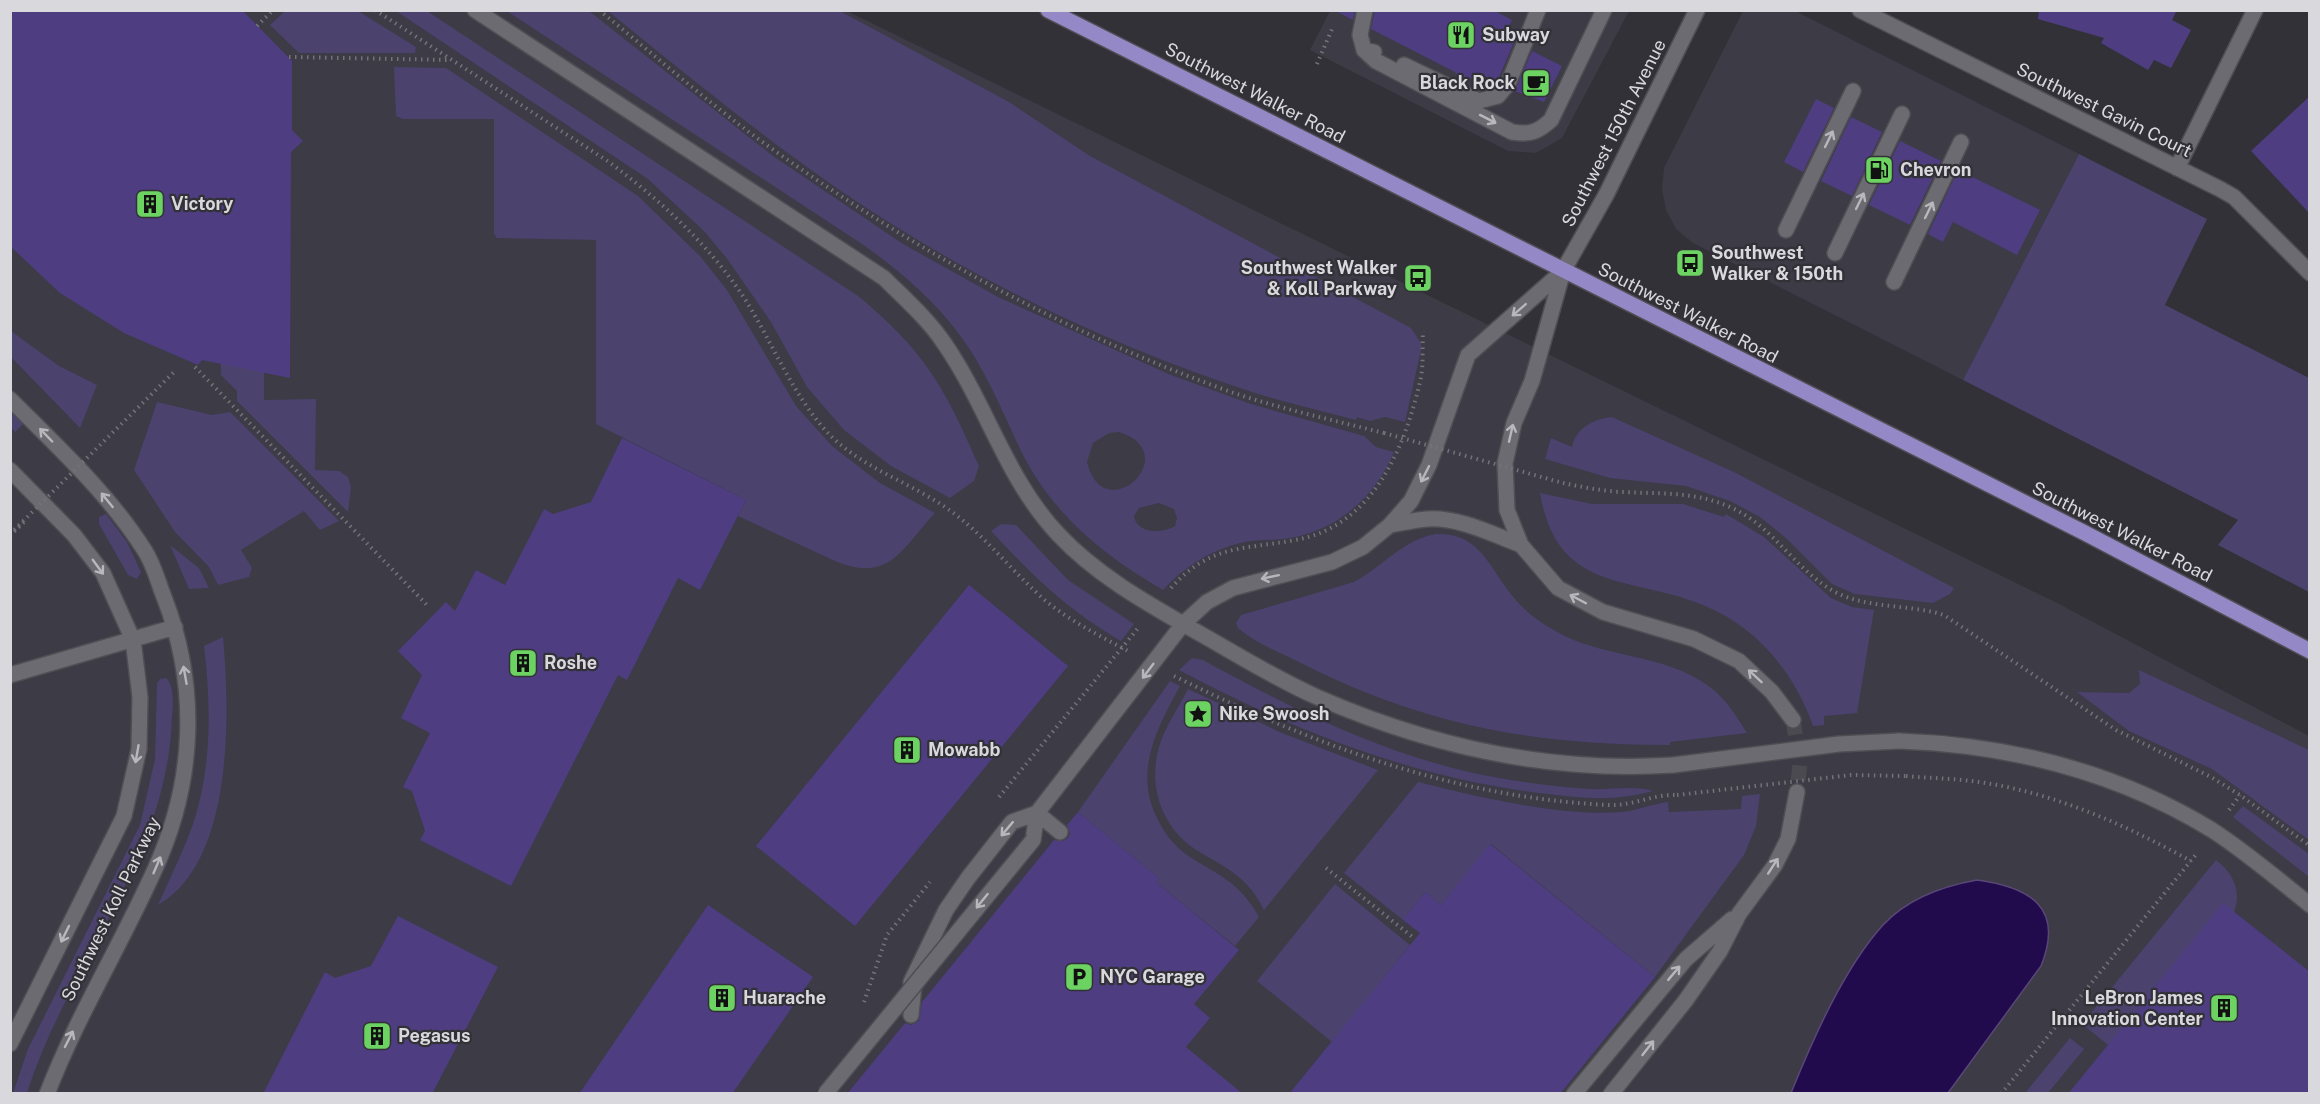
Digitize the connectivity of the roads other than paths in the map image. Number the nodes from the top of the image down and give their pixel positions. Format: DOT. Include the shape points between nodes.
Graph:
graph roads {
  1 [pos="475,10"];
  2 [pos="1048,10"];
  3 [pos="1365,10"];
  4 [pos="1538,10"];
  5 [pos="1604,10"];
  6 [pos="1697,10"];
  7 [pos="1860,10"];
  8 [pos="2255,10"];
  9 [pos="1364,50"];
  10 [pos="1853,91"];
  11 [pos="1902,114"];
  12 [pos="1961,142"];
  13 [pos="2177,168"];
  14 [pos="1786,230"];
  15 [pos="1835,254"];
  16 [pos="1563,271"];
  17 [pos="2310,273"];
  18 [pos="1894,282"];
  19 [pos="10,399"];
  20 [pos="10,470"];
  21 [pos="1390,525"];
  22 [pos="1521,545"];
  23 [pos="1183,624"];
  24 [pos="175,627"];
  25 [pos="133,640"];
  26 [pos="2310,651"];
  27 [pos="10,675"];
  28 [pos="1793,720"];
  29 [pos="1797,792"];
  30 [pos="1037,813"];
  31 [pos="1060,832"];
  32 [pos="2310,905"];
  33 [pos="1739,914"];
  34 [pos="914,985"];
  35 [pos="911,1015"];
  36 [pos="10,1044"];
  37 [pos="47,1094"];
  38 [pos="825,1094"];
  39 [pos="830,1094"];
  40 [pos="1574,1094"];
  41 [pos="1611,1094"];
  1 -- 23 [label="street" via="884,278 944,343 1010,467 1058,534 1090,564"];
  2 -- 16 [label="main road, Southwest Walker Road"];
  3 -- 9 [label="street" via="1360,35"];
  4 -- 9 [label="street" via="1508,84 1498,96 1479,101 1379,52"];
  9 -- 5 [label="street, one-way" via="1376,61 1512,132 1527,135 1551,120"];
  6 -- 16 [label="street, Southwest 150th Avenue" via="1606,195"];
  7 -- 13 [label="street, Southwest Gavin Court"];
  8 -- 13 [label="street"];
  14 -- 10 [label="street, one-way"];
  15 -- 11 [label="street, one-way"];
  18 -- 12 [label="street, one-way"];
  13 -- 17 [label="street, Southwest Gavin Court" via="2234,197"];
  16 -- 21 [label="street, one-way" via="1468,355 1429,465 1411,501"];
  22 -- 16 [label="street, one-way" via="1508,510 1505,463"];
  16 -- 26 [label="main road, Southwest Walker Road" via="2084,532"];
  24 -- 19 [label="street, Southwest Koll Parkway, one-way" via="147,553 106,497"];
  20 -- 25 [label="street, Southwest Koll Parkway, one-way" via="74,535 103,573"];
  21 -- 22 [label="street" via="1445,520"];
  21 -- 23 [label="street, one-way" via="1363,547 1332,562 1233,588 1207,602"];
  28 -- 22 [label="street, one-way" via="1772,692 1739,661 1694,639 1603,612 1558,588"];
  23 -- 30 [label="street, one-way"];
  23 -- 32 [label="street, bridge" via="1314,696 1411,734 1558,763 1673,765 1839,744 1899,741 1978,747 2063,765 2156,800 2213,831"];
  24 -- 25 [label="street"];
  37 -- 24 [label="street, Southwest Koll Parkway, one-way" via="64,1051 155,870 175,820 189,730 187,681"];
  25 -- 27 [label="street"];
  25 -- 36 [label="street, Southwest Koll Parkway, one-way" via="140,697 139,749 124,816"];
  33 -- 29 [label="street, one-way" via="1775,865 1788,839"];
  30 -- 31 [label="street"];
  30 -- 34 [label="street, one-way, bridge" via="1033,840"];
  30 -- 39 [label="street, one-way" via="1012,822 968,878 946,910 907,989"];
  40 -- 33 [label="street, one-way" via="1641,1004"];
  41 -- 33 [label="street, one-way" via="1686,1000 1720,951"];
  34 -- 35 [label="street"];
  34 -- 38 [label="street, bridge"];
}
